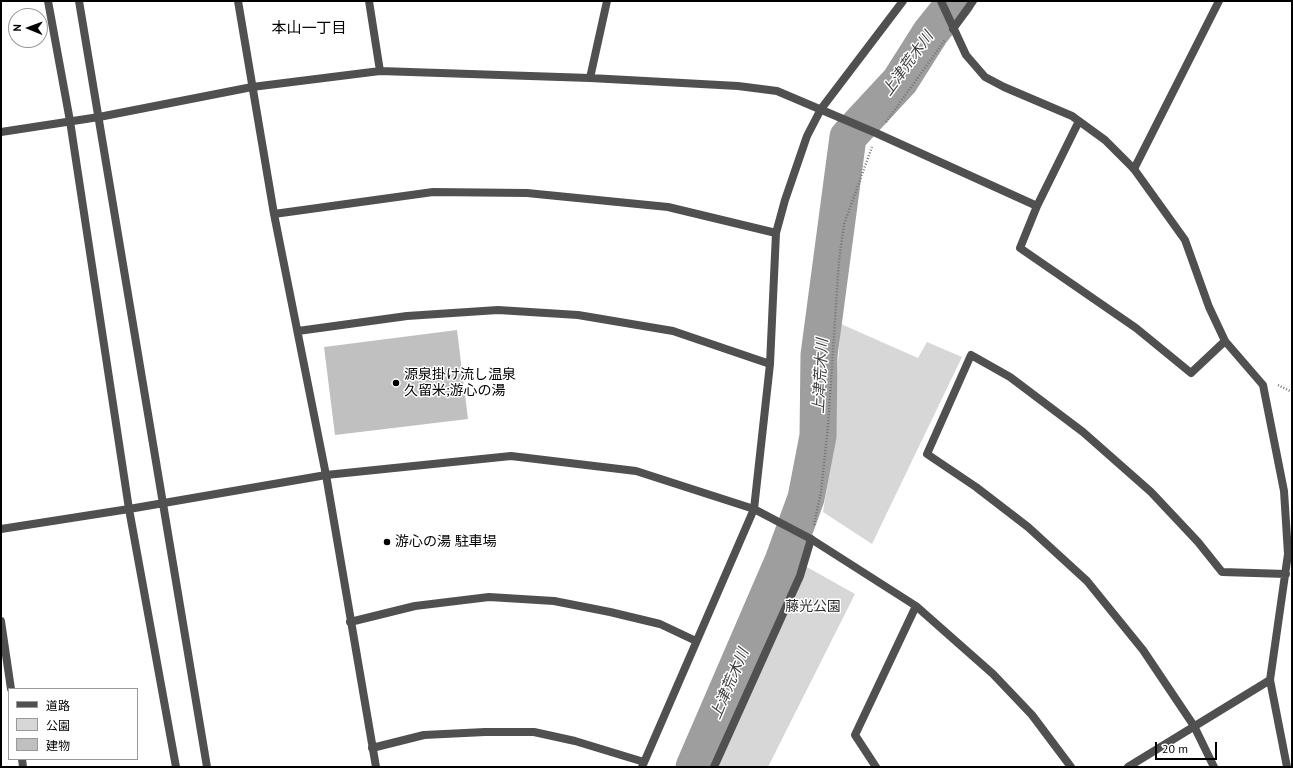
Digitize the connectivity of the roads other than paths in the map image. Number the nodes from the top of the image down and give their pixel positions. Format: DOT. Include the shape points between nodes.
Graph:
graph roads {
  1 [pos="48,1"];
  2 [pos="79,1"];
  3 [pos="238,1"];
  4 [pos="368,1"];
  5 [pos="607,1"];
  6 [pos="903,1"];
  7 [pos="941,1"];
  8 [pos="973,1"];
  9 [pos="1218,1"];
  10 [pos="952,24"];
  11 [pos="380,71"];
  12 [pos="590,78"];
  13 [pos="252,87"];
  14 [pos="821,109"];
  15 [pos="99,117"];
  16 [pos="70,121"];
  17 [pos="1078,121"];
  18 [pos="1,132"];
  19 [pos="1134,170"];
  20 [pos="1037,206"];
  21 [pos="274,214"];
  22 [pos="776,233"];
  23 [pos="298,331"];
  24 [pos="1225,341"];
  25 [pos="770,364"];
  26 [pos="326,475"];
  27 [pos="162,503"];
  28 [pos="129,509"];
  29 [pos="754,509"];
  30 [pos="1,529"];
  31 [pos="811,539"];
  32 [pos="1286,574"];
  33 [pos="916,606"];
  34 [pos="1,621"];
  35 [pos="350,622"];
  36 [pos="696,641"];
  37 [pos="4,664"];
  38 [pos="1270,680"];
  39 [pos="11,688"];
  40 [pos="1194,726"];
  41 [pos="372,748"];
  42 [pos="643,765"];
  43 [pos="176,767"];
  44 [pos="207,767"];
  45 [pos="376,767"];
  46 [pos="714,767"];
  47 [pos="876,767"];
  48 [pos="1071,767"];
  49 [pos="1128,767"];
  50 [pos="1214,767"];
  51 [pos="1288,767"];
  1 -- 16 [label="street"];
  2 -- 15 [label="street"];
  3 -- 13 [label="street"];
  4 -- 11 [label="street"];
  5 -- 12 [label="street"];
  6 -- 14 [label="street"];
  7 -- 10 [label="street"];
  8 -- 10 [label="street"];
  9 -- 19 [label="street"];
  10 -- 17 [label="street" via="966,55 985,77"];
  11 -- 12 [label="street"];
  11 -- 13 [label="street"];
  12 -- 14 [label="street" via="738,86 777,91"];
  13 -- 15 [label="street"];
  13 -- 21 [label="street"];
  14 -- 20 [label="street"];
  14 -- 22 [label="street" via="806,136"];
  15 -- 16 [label="street"];
  15 -- 27 [label="street"];
  16 -- 18 [label="street"];
  16 -- 28 [label="street"];
  17 -- 19 [label="street" via="1104,140"];
  17 -- 20 [label="street"];
  19 -- 24 [label="street" via="1185,240 1209,307"];
  20 -- 24 [label="street" via="1020,248 1136,328 1191,373"];
  21 -- 22 [label="street" via="433,192 527,193 668,207"];
  21 -- 23 [label="street"];
  22 -- 25 [label="street"];
  23 -- 25 [label="street" via="406,316 498,310 578,314 673,331"];
  23 -- 26 [label="street"];
  24 -- 32 [label="street" via="1263,385 1284,491 1288,554"];
  25 -- 29 [label="street"];
  26 -- 27 [label="street"];
  26 -- 29 [label="street" via="511,456 636,471"];
  26 -- 35 [label="street"];
  27 -- 28 [label="street"];
  27 -- 44 [label="street"];
  28 -- 30 [label="street"];
  28 -- 43 [label="street"];
  29 -- 31 [label="street"];
  29 -- 36 [label="street"];
  31 -- 33 [label="street"];
  31 -- 46 [label="street" via="800,576"];
  32 -- 38 [label="street"];
  32 -- 40 [label="street" via="1222,572 1151,492 1083,432 1010,377 970,355 927,454 1028,526 1087,581 1144,650"];
  33 -- 47 [label="street" via="855,735"];
  33 -- 48 [label="street" via="993,674 1032,716"];
  34 -- 37 [label="street"];
  35 -- 36 [label="street" via="415,606 489,598 554,602 610,612 660,624"];
  35 -- 41 [label="street"];
  36 -- 42 [label="street"];
  37 -- 39 [label="street"];
  38 -- 40 [label="street"];
  38 -- 51 [label="street"];
  40 -- 49 [label="street"];
  40 -- 50 [label="street"];
  41 -- 42 [label="street" via="424,735 534,732 575,741"];
  41 -- 45 [label="street"];
}
